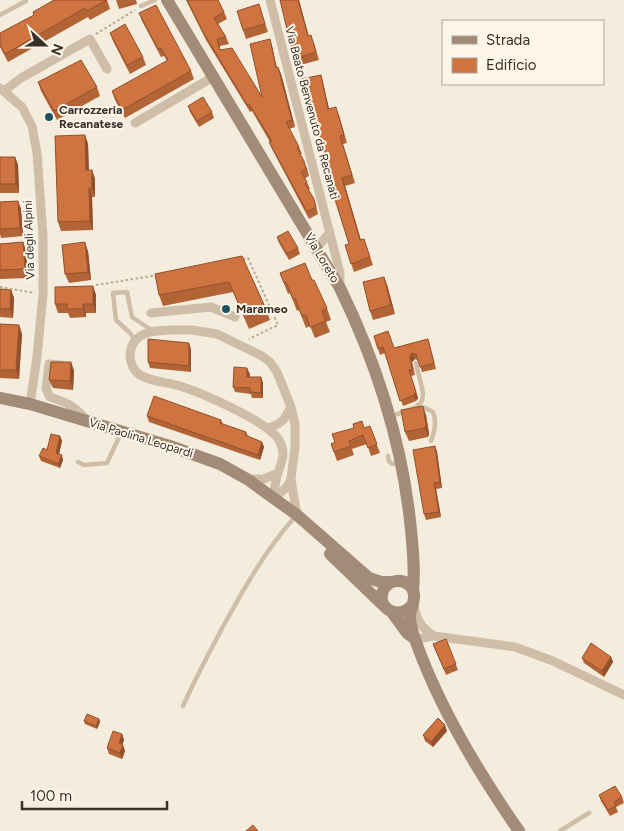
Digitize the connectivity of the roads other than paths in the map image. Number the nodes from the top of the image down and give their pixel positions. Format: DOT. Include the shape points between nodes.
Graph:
graph roads {
  1 [pos="155,0"];
  2 [pos="167,0"];
  3 [pos="270,0"];
  4 [pos="26,1"];
  5 [pos="141,6"];
  6 [pos="0,15"];
  7 [pos="108,69"];
  8 [pos="213,77"];
  9 [pos="2,90"];
  10 [pos="134,123"];
  11 [pos="330,232"];
  12 [pos="316,249"];
  13 [pos="340,288"];
  14 [pos="151,314"];
  15 [pos="235,317"];
  16 [pos="154,331"];
  17 [pos="135,340"];
  18 [pos="416,363"];
  19 [pos="70,365"];
  20 [pos="0,398"];
  21 [pos="30,404"];
  22 [pos="291,407"];
  23 [pos="416,408"];
  24 [pos="389,416"];
  25 [pos="88,422"];
  26 [pos="267,428"];
  27 [pos="121,431"];
  28 [pos="431,441"];
  29 [pos="388,456"];
  30 [pos="78,462"];
  31 [pos="401,463"];
  32 [pos="278,473"];
  33 [pos="247,479"];
  34 [pos="291,479"];
  35 [pos="274,498"];
  36 [pos="295,517"];
  37 [pos="412,542"];
  38 [pos="394,581"];
  39 [pos="413,598"];
  40 [pos="388,609"];
  41 [pos="434,636"];
  42 [pos="414,639"];
  43 [pos="624,695"];
  44 [pos="183,706"];
  45 [pos="588,813"];
  46 [pos="519,831"];
  47 [pos="560,831"];
  1 -- 5 [label="lane"];
  2 -- 8 [label="main road, Via Loreto"];
  3 -- 11 [label="street, Via Beato Benvenuto da Recanati"];
  4 -- 6 [label="lane"];
  7 -- 9 [label="street" via="90,38"];
  8 -- 10 [label="street"];
  8 -- 12 [label="main road, Via Loreto"];
  9 -- 21 [label="street, Via degli Alpini" via="22,107 32,126 37,153 44,236 43,294"];
  11 -- 12 [label="street"];
  11 -- 13 [label="street, Via Beato Benvenuto da Recanati" via="340,273"];
  12 -- 13 [label="main road, Via Loreto"];
  13 -- 24 [label="main road, Via Loreto" via="360,328"];
  14 -- 15 [label="street" via="211,308"];
  16 -- 17 [label="street"];
  16 -- 17 [label="lane" via="132,317 127,292 114,293 116,320"];
  16 -- 22 [label="street" via="192,330 217,334 262,356 277,372"];
  17 -- 26 [label="street" via="130,356 138,374 148,380 202,393"];
  18 -- 23 [label="lane" via="423,396"];
  19 -- 25 [label="street" via="49,364 46,389 50,397 77,409"];
  20 -- 21 [label="main road, Via Paolina Leopardi"];
  21 -- 25 [label="main road, Via Paolina Leopardi"];
  22 -- 26 [label="street" via="278,426"];
  22 -- 34 [label="street" via="295,447"];
  23 -- 24 [label="lane"];
  23 -- 28 [label="lane" via="425,408 435,418"];
  24 -- 31 [label="main road, Via Loreto"];
  25 -- 27 [label="main road, Via Paolina Leopardi"];
  26 -- 32 [label="street" via="283,448 284,460"];
  27 -- 30 [label="lane" via="107,463 84,466"];
  27 -- 33 [label="main road, Via Paolina Leopardi" via="212,460"];
  29 -- 31 [label="lane" via="392,464"];
  31 -- 37 [label="main road, Via Loreto"];
  32 -- 33 [label="street" via="264,479"];
  32 -- 35 [label="street"];
  33 -- 35 [label="main road, Via Paolina Leopardi"];
  34 -- 35 [label="street" via="287,488"];
  34 -- 36 [label="street"];
  35 -- 36 [label="main road, Via Paolina Leopardi"];
  36 -- 38 [label="main road, Via Paolina Leopardi" via="369,578"];
  36 -- 40 [label="main road, Via Paolina Leopardi"];
  36 -- 44 [label="lane" via="252,574"];
  37 -- 38 [label="main road, Via Loreto" via="403,573"];
  37 -- 39 [label="main road, Via Loreto"];
  38 -- 39 [label="main road" via="406,583"];
  38 -- 40 [label="main road" via="382,594 382,601"];
  39 -- 40 [label="main road" via="409,609 403,612"];
  39 -- 41 [label="street" via="418,620 424,630"];
  39 -- 42 [label="main road, Via Loreto" via="410,615"];
  40 -- 42 [label="main road, Via Paolina Leopardi"];
  41 -- 42 [label="street"];
  41 -- 43 [label="street" via="515,648 553,661"];
  42 -- 46 [label="main road" via="451,721"];
  45 -- 47 [label="lane"];
}
